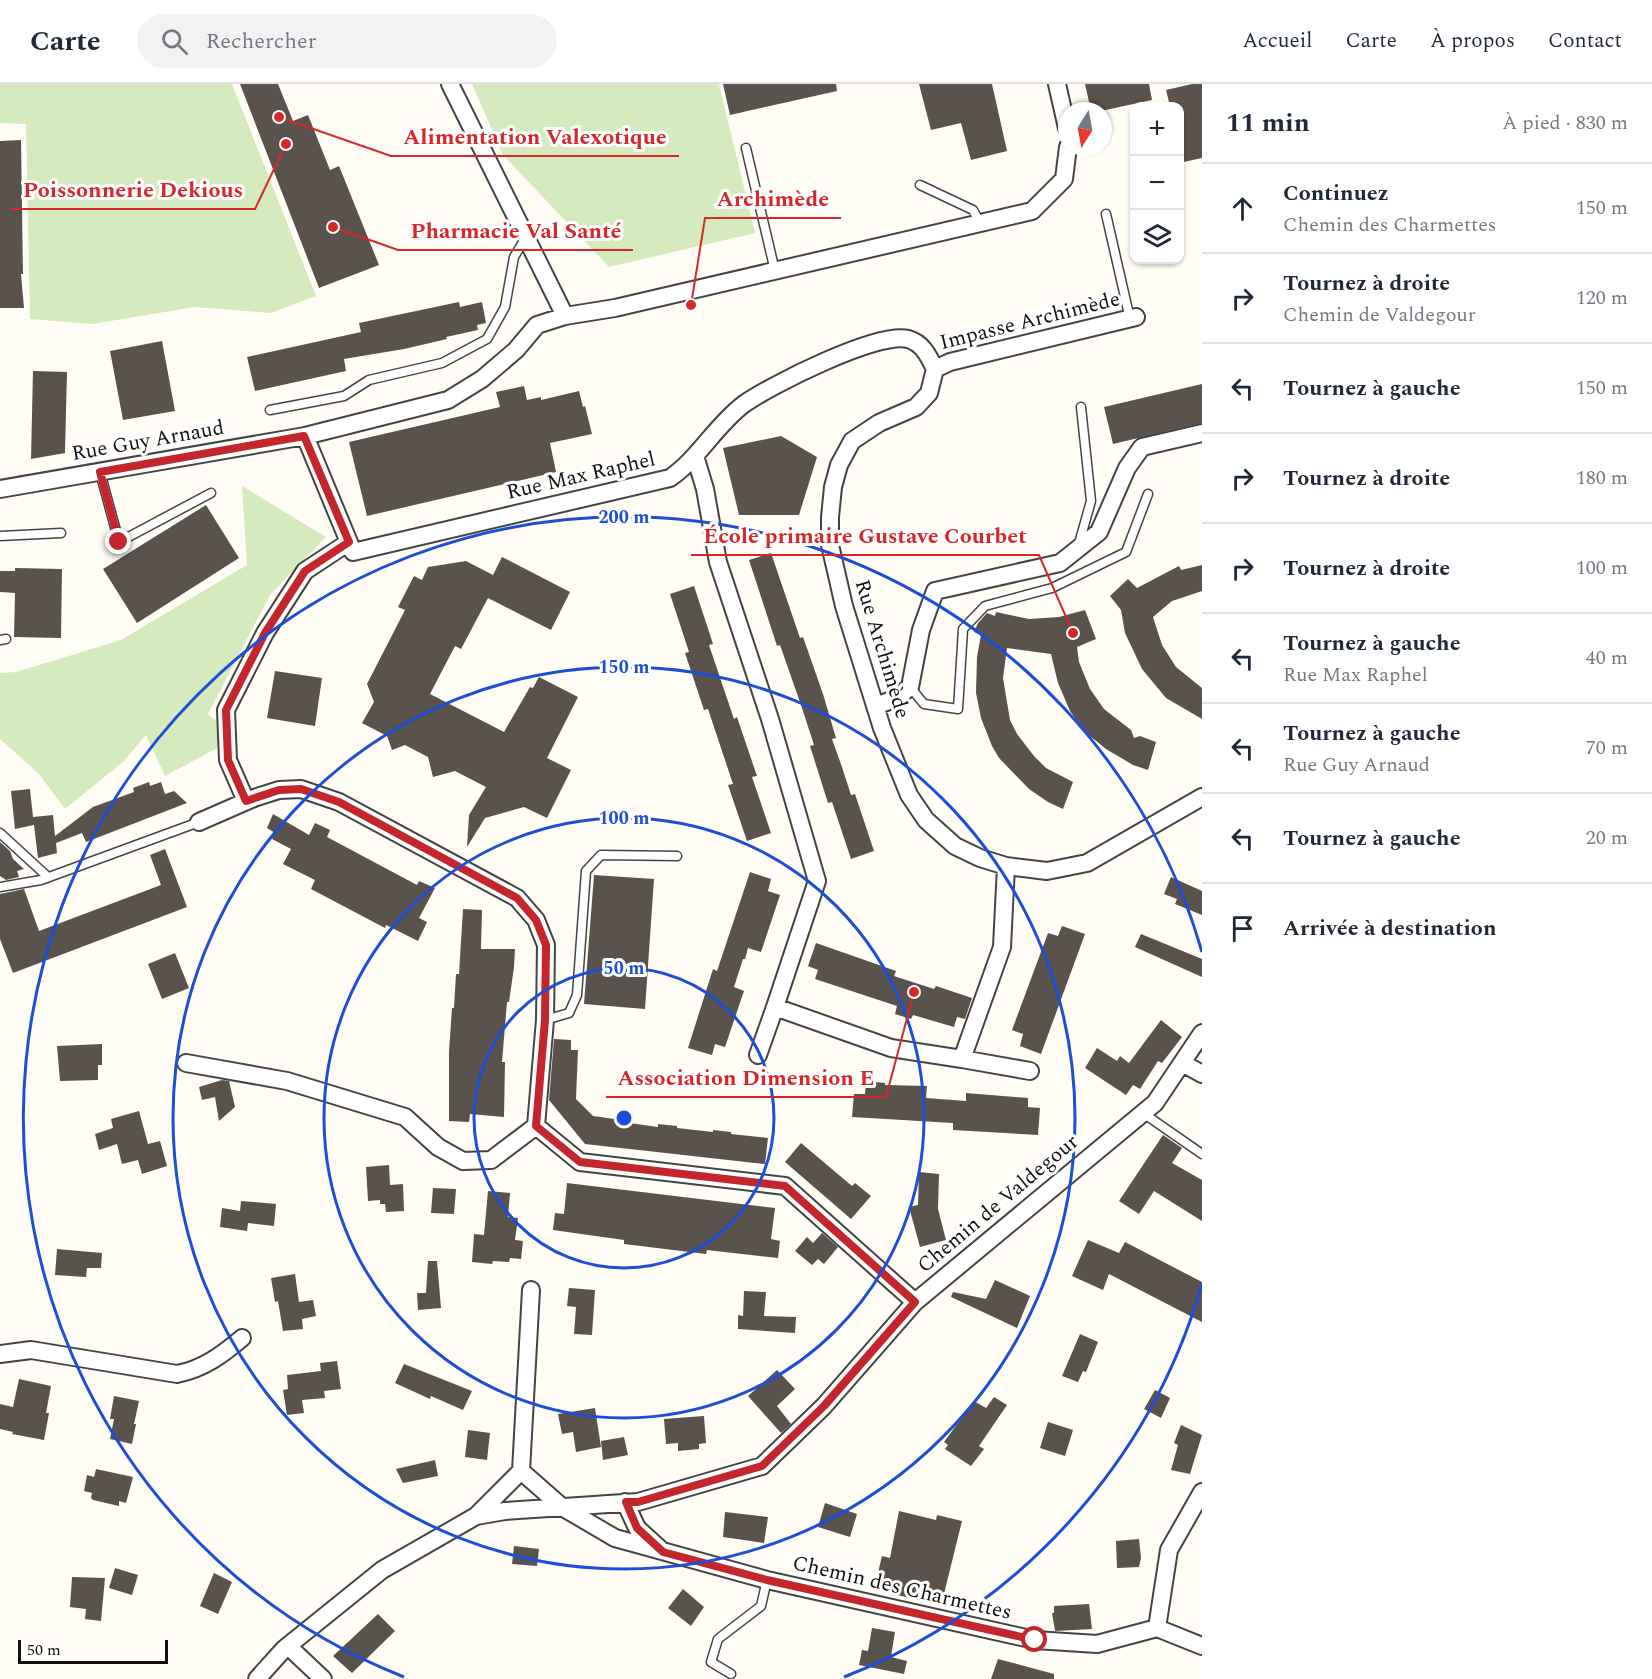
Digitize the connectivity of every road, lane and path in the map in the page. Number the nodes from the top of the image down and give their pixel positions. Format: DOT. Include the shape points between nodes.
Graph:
graph roads {
  1 [pos="450,84"];
  2 [pos="1057,84"];
  3 [pos="1061,102"];
  4 [pos="746,148"];
  5 [pos="1067,156"];
  6 [pos="920,184"];
  7 [pos="1106,213"];
  8 [pos="980,223"];
  9 [pos="526,237"];
  10 [pos="775,271"];
  11 [pos="566,316"];
  12 [pos="1133,318"];
  13 [pos="935,369"];
  14 [pos="1081,406"];
  15 [pos="270,410"];
  16 [pos="1202,433"];
  17 [pos="304,436"];
  18 [pos="695,456"];
  19 [pos="100,472"];
  20 [pos="0,489"];
  21 [pos="211,493"];
  22 [pos="1148,494"];
  23 [pos="62,533"];
  24 [pos="0,536"];
  25 [pos="349,542"];
  26 [pos="1077,550"];
  27 [pos="910,687"];
  28 [pos="875,706"];
  29 [pos="1202,796"];
  30 [pos="246,801"];
  31 [pos="199,822"];
  32 [pos="0,833"];
  33 [pos="677,856"];
  34 [pos="1006,866"];
  35 [pos="48,877"];
  36 [pos="0,887"];
  37 [pos="775,1007"];
  38 [pos="545,1020"];
  39 [pos="1202,1033"];
  40 [pos="758,1055"];
  41 [pos="962,1059"];
  42 [pos="186,1063"];
  43 [pos="1182,1063"];
  44 [pos="1030,1071"];
  45 [pos="1202,1074"];
  46 [pos="1143,1113"];
  47 [pos="536,1126"];
  48 [pos="1202,1154"];
  49 [pos="531,1290"];
  50 [pos="915,1302"];
  51 [pos="242,1338"];
  52 [pos="0,1354"];
  53 [pos="521,1472"];
  54 [pos="1202,1492"];
  55 [pos="626,1502"];
  56 [pos="562,1507"];
  57 [pos="476,1516"];
  58 [pos="663,1552"];
  59 [pos="767,1580"];
  60 [pos="1157,1628"];
  61 [pos="288,1646"];
  62 [pos="1202,1646"];
  63 [pos="731,1674"];
  64 [pos="257,1679"];
  65 [pos="323,1679"];
  1 -- 9 [label="street"];
  2 -- 3 [label="street"];
  4 -- 10 [label="lane"];
  5 -- 8 [label="street" via="1064,179 1032,211"];
  6 -- 8 [label="lane" via="973,210"];
  7 -- 12 [label="lane"];
  8 -- 10 [label="street"];
  9 -- 11 [label="street"];
  9 -- 15 [label="lane" via="514,257 505,307 487,339 442,363 369,380 344,396"];
  10 -- 11 [label="street"];
  11 -- 17 [label="street" via="537,325 516,350 482,379 448,400"];
  12 -- 13 [label="street, Impasse Archimède" via="950,362"];
  13 -- 18 [label="street" via="926,350 909,339 852,350 745,403 716,429"];
  13 -- 28 [label="street, Rue Archimède" via="929,393 916,407 879,423 852,441 833,487 830,545 843,606"];
  14 -- 26 [label="lane" via="1091,501"];
  16 -- 26 [label="street" via="1142,447 1127,468 1100,532"];
  17 -- 19 [label="street, Rue Guy Arnaud"];
  17 -- 25 [label="street"];
  18 -- 25 [label="street, Rue Max Raphel" via="670,478 353,552"];
  18 -- 37 [label="street" via="718,562 770,719 817,881"];
  19 -- 20 [label="street, Rue Guy Arnaud"];
  19 -- 21 [label="lane" via="119,542"];
  22 -- 27 [label="lane" via="1126,552 1052,588 985,606 963,629 958,709 924,704"];
  23 -- 24 [label="lane"];
  25 -- 30 [label="street" via="305,571 265,633 226,710 228,760"];
  26 -- 27 [label="street" via="1060,563 935,591 921,630"];
  27 -- 28 [label="street" via="895,699"];
  28 -- 34 [label="street, Rue Archimède" via="909,795 926,820 955,846"];
  29 -- 34 [label="street, Rue Archimède" via="1087,863 1047,872"];
  30 -- 31 [label="street"];
  30 -- 38 [label="street" via="279,790 301,789 339,802 517,898 536,920 546,945"];
  31 -- 35 [label="lane"];
  32 -- 35 [label="lane"];
  33 -- 38 [label="lane" via="601,855 586,870 577,995 570,1013"];
  34 -- 41 [label="street" via="1002,947"];
  35 -- 36 [label="lane"];
  37 -- 40 [label="street"];
  37 -- 41 [label="street" via="891,1048"];
  38 -- 47 [label="street"];
  39 -- 43 [label="street, Chemin de Valdegour"];
  41 -- 44 [label="street"];
  42 -- 47 [label="street" via="287,1081 405,1117 438,1147 463,1161 491,1160"];
  43 -- 45 [label="street"];
  43 -- 46 [label="street, Chemin de Valdegour" via="1155,1103"];
  46 -- 48 [label="lane"];
  46 -- 50 [label="street, Chemin de Valdegour"];
  47 -- 50 [label="street" via="580,1162 785,1186"];
  49 -- 53 [label="street"];
  50 -- 55 [label="street, Chemin de Valdegour" via="824,1406 762,1466 638,1502"];
  51 -- 52 [label="street" via="195,1371 177,1374 30,1350"];
  53 -- 56 [label="street, Chemin des Charmettes"];
  53 -- 57 [label="street"];
  54 -- 60 [label="street" via="1169,1550"];
  55 -- 56 [label="street, Chemin de Valdegour"];
  55 -- 58 [label="street, Chemin des Charmettes" via="637,1528"];
  56 -- 57 [label="street, Chemin de Valdegour"];
  56 -- 58 [label="street, Chemin des Charmettes" via="615,1538"];
  57 -- 61 [label="street, Chemin de Valdegour" via="382,1570"];
  58 -- 59 [label="street, Chemin des Charmettes"];
  59 -- 60 [label="street, Chemin des Charmettes" via="1035,1640 1097,1644"];
  59 -- 63 [label="lane" via="761,1606 718,1639 711,1662"];
  60 -- 62 [label="street"];
  61 -- 64 [label="street, Chemin de Valdegour"];
  61 -- 65 [label="street"];
}
